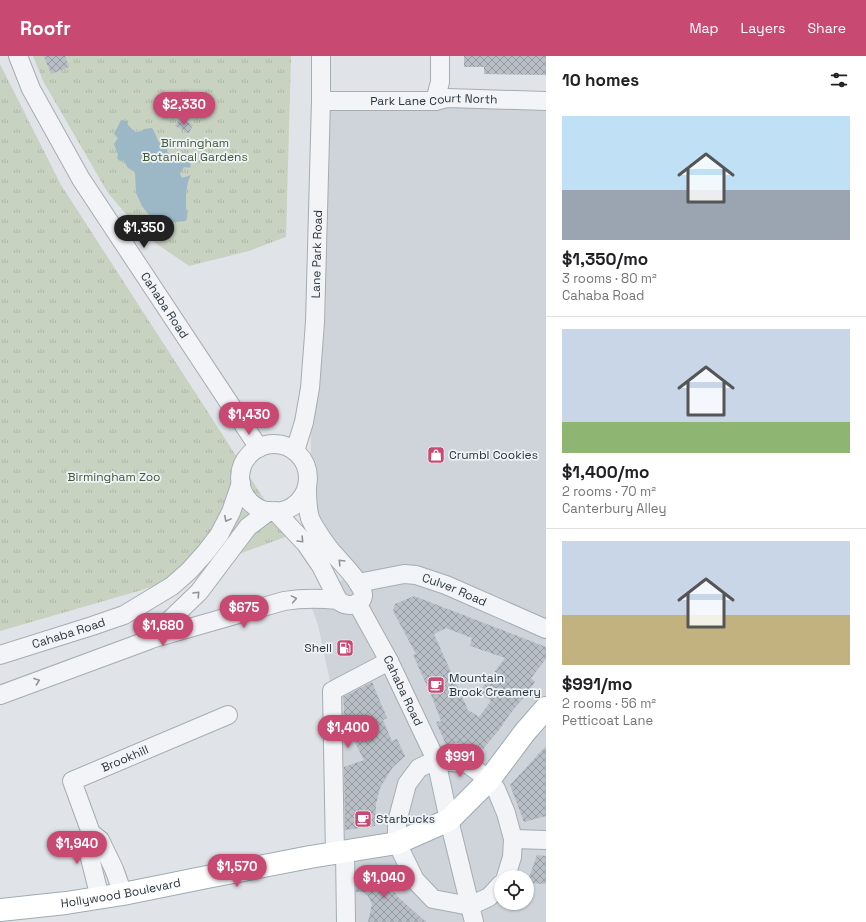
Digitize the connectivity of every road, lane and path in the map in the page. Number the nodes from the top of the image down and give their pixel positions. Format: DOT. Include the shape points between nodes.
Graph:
graph roads {
  1 [pos="18,56"];
  2 [pos="321,56"];
  3 [pos="440,56"];
  4 [pos="321,101"];
  5 [pos="435,101"];
  6 [pos="546,101"];
  7 [pos="258,448"];
  8 [pos="295,451"];
  9 [pos="241,483"];
  10 [pos="307,487"];
  11 [pos="272,511"];
  12 [pos="358,583"];
  13 [pos="338,600"];
  14 [pos="357,603"];
  15 [pos="546,629"];
  16 [pos="149,640"];
  17 [pos="0,655"];
  18 [pos="389,661"];
  19 [pos="0,694"];
  20 [pos="546,708"];
  21 [pos="228,714"];
  22 [pos="436,760"];
  23 [pos="489,780"];
  24 [pos="449,820"];
  25 [pos="91,833"];
  26 [pos="513,839"];
  27 [pos="546,840"];
  28 [pos="397,843"];
  29 [pos="340,853"];
  30 [pos="508,870"];
  31 [pos="494,892"];
  32 [pos="123,894"];
  33 [pos="100,898"];
  34 [pos="0,910"];
  35 [pos="472,914"];
  36 [pos="346,922"];
  1 -- 7 [label="street, Cahaba Road" via="31,89 81,179"];
  2 -- 4 [label="street, Lane Park Road"];
  3 -- 5 [label="street" via="440,82"];
  4 -- 5 [label="street, Park Lane Court North"];
  4 -- 8 [label="street, Lane Park Road" via="315,322 310,388 304,422"];
  5 -- 6 [label="street, Park Lane Court North" via="447,98"];
  7 -- 8 [label="street" via="280,444"];
  7 -- 9 [label="street, Cahaba Road" via="245,460"];
  8 -- 10 [label="street" via="305,463"];
  9 -- 11 [label="street" via="248,499 261,508"];
  9 -- 17 [label="street, Cahaba Road, one-way" via="231,512 219,535 189,571 172,586 124,615"];
  10 -- 11 [label="street" via="292,506 285,510"];
  12 -- 10 [label="street, one-way" via="333,553 311,520"];
  11 -- 13 [label="street, one-way" via="306,544 321,566"];
  16 -- 11 [label="street, one-way" via="199,592 248,527"];
  12 -- 14 [label="street" via="364,594"];
  12 -- 15 [label="street, Culver Road" via="404,574 416,575 446,585"];
  13 -- 14 [label="street" via="346,605"];
  16 -- 13 [label="street, one-way" via="284,601 307,598"];
  14 -- 18 [label="street, Cahaba Road"];
  19 -- 16 [label="street, one-way"];
  18 -- 22 [label="street, Cahaba Road"];
  18 -- 29 [label="street" via="332,691"];
  20 -- 23 [label="main road" via="524,732"];
  21 -- 25 [label="street, Brookhill" via="72,781"];
  22 -- 23 [label="street" via="468,764"];
  22 -- 24 [label="street, Cahaba Road"];
  22 -- 28 [label="street" via="419,768 407,784 397,822"];
  23 -- 24 [label="main road"];
  23 -- 26 [label="street" via="496,789 506,813"];
  24 -- 28 [label="main road, Hollywood Boulevard"];
  24 -- 35 [label="street, Cahaba Road"];
  25 -- 32 [label="street, Brookhill" via="100,840"];
  25 -- 33 [label="street, Brookhill" via="87,846"];
  26 -- 27 [label="street"];
  26 -- 30 [label="street"];
  28 -- 29 [label="main road, Hollywood Boulevard"];
  28 -- 35 [label="street" via="415,880 433,899"];
  29 -- 32 [label="main road, Hollywood Boulevard"];
  29 -- 36 [label="street"];
  31 -- 35 [label="street"];
  32 -- 33 [label="main road, Hollywood Boulevard"];
  33 -- 34 [label="main road, Hollywood Boulevard"];
}
